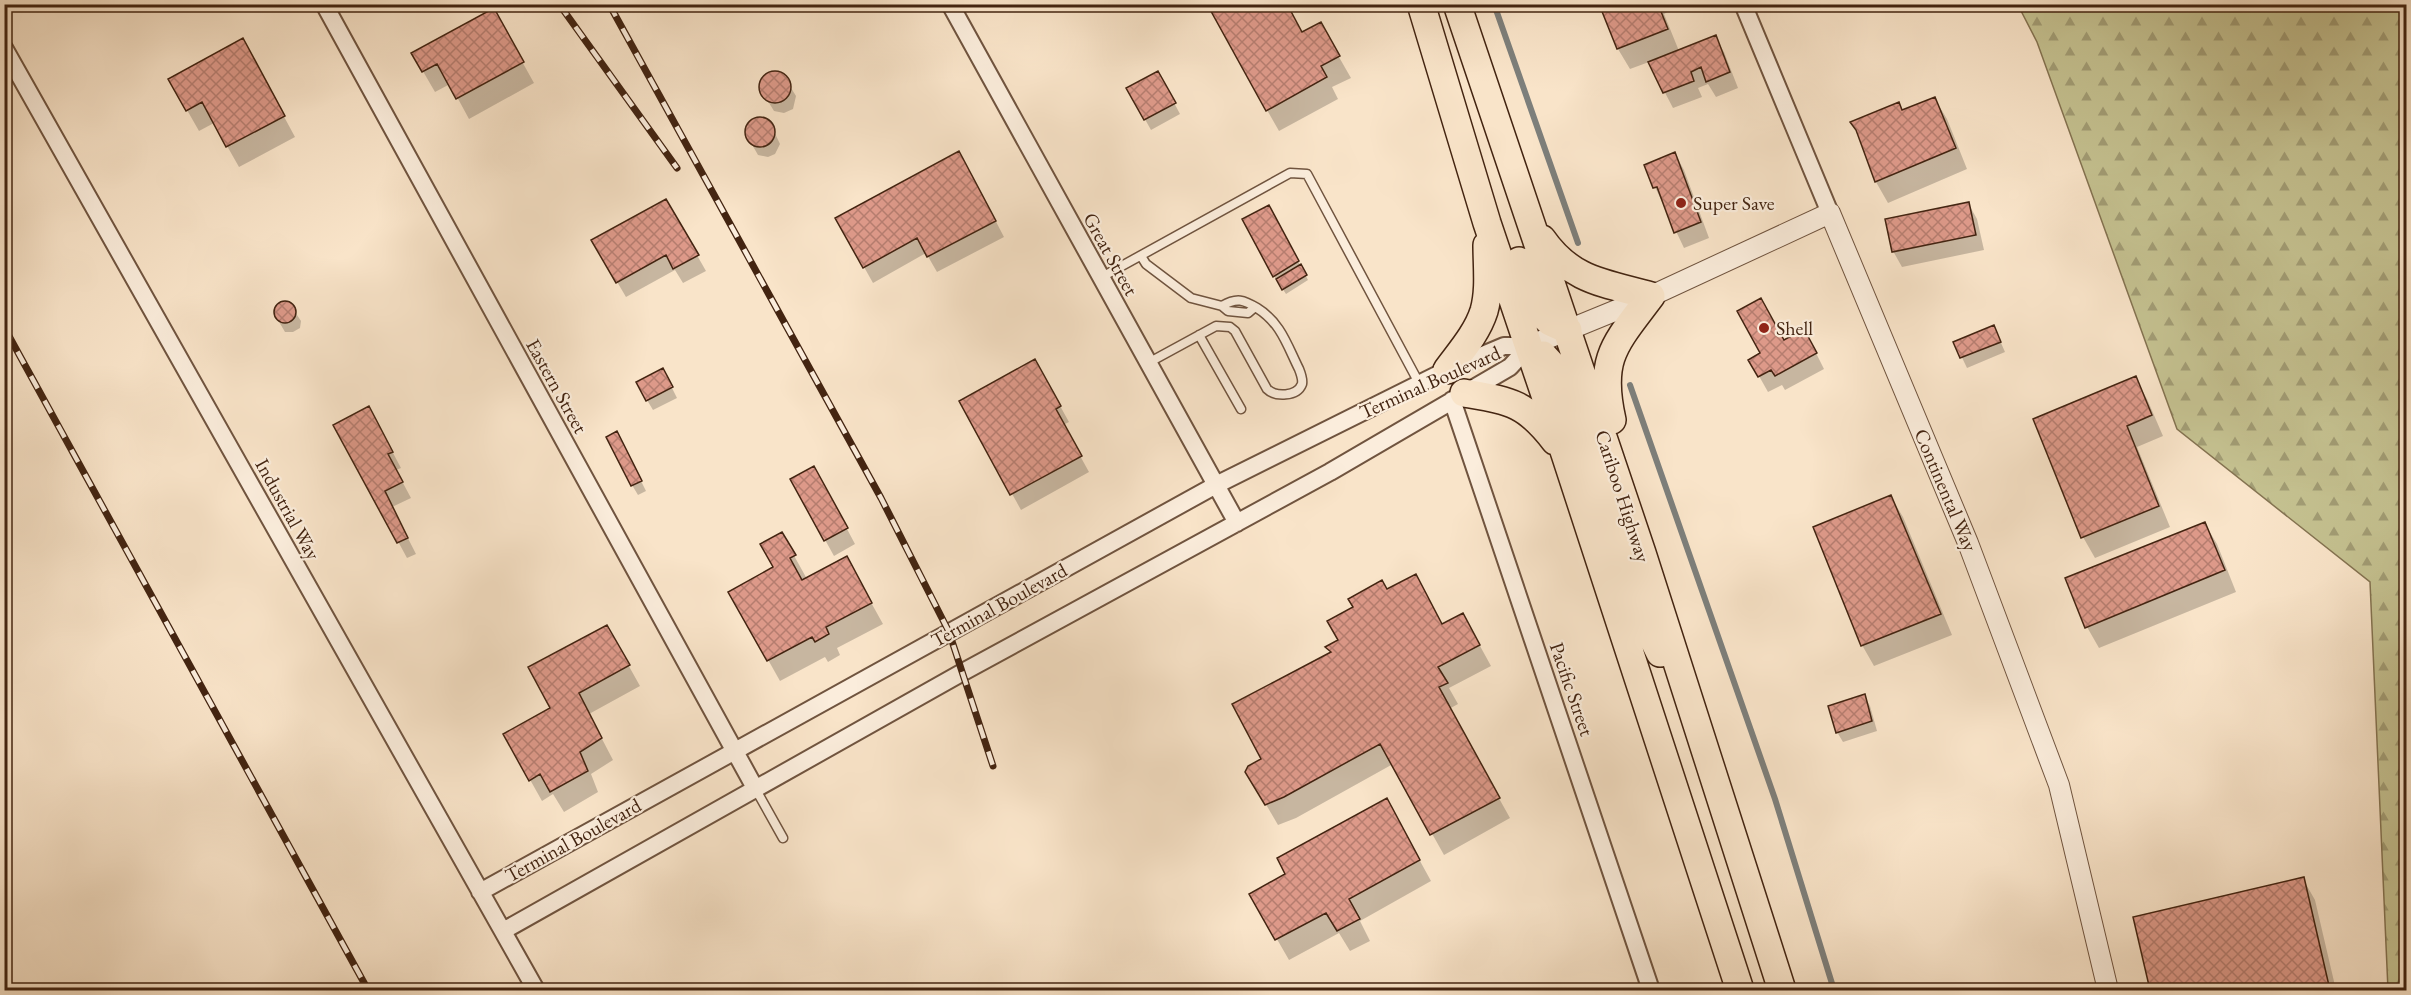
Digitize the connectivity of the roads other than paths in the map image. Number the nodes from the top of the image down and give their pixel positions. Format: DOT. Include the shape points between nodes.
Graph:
graph roads {
  1 [pos="324,4"];
  2 [pos="950,4"];
  3 [pos="1421,4"];
  4 [pos="1433,4"];
  5 [pos="1457,4"];
  6 [pos="1743,4"];
  7 [pos="4,48"];
  8 [pos="1830,213"];
  9 [pos="1487,223"];
  10 [pos="1532,224"];
  11 [pos="1141,256"];
  12 [pos="1100,278"];
  13 [pos="1651,296"];
  14 [pos="1568,330"];
  15 [pos="1200,335"];
  16 [pos="1529,346"];
  17 [pos="1148,363"];
  18 [pos="1447,370"];
  19 [pos="1419,383"];
  20 [pos="1458,397"];
  21 [pos="1240,409"];
  22 [pos="1565,454"];
  23 [pos="1216,485"];
  24 [pos="1237,523"];
  25 [pos="1642,553"];
  26 [pos="1694,711"];
  27 [pos="734,750"];
  28 [pos="755,788"];
  29 [pos="783,838"];
  30 [pos="480,892"];
  31 [pos="503,931"];
  32 [pos="536,990"];
  33 [pos="1651,990"];
  34 [pos="1740,990"];
  35 [pos="1782,990"];
  36 [pos="2108,990"];
  1 -- 27 [label="street, Eastern Street"];
  2 -- 12 [label="street, Great Street"];
  3 -- 9 [label="highway"];
  4 -- 14 [label="highway" via="1529,291 1550,322"];
  5 -- 10 [label="highway, Cariboo Highway"];
  6 -- 8 [label="street, Continental Way"];
  7 -- 30 [label="street, Industrial Way"];
  8 -- 13 [label="street, Terminal Boulevard"];
  8 -- 36 [label="street, Continental Way" via="1968,543 2059,785"];
  9 -- 16 [label="highway"];
  9 -- 18 [label="highway" via="1485,309 1472,336"];
  10 -- 13 [label="highway" via="1554,257 1569,269"];
  10 -- 14 [label="highway, Cariboo Highway"];
  11 -- 12 [label="lane"];
  11 -- 15 [label="lane" via="1191,298 1222,306 1231,300 1249,302 1267,313 1299,369 1302,384 1278,396 1267,389 1230,327 1216,326"];
  11 -- 19 [label="lane" via="1290,173 1306,174"];
  12 -- 17 [label="street, Great Street"];
  13 -- 14 [label="street, Terminal Boulevard"];
  13 -- 25 [label="highway" via="1617,341 1606,382"];
  14 -- 16 [label="street, Terminal Boulevard"];
  14 -- 25 [label="highway, Cariboo Highway"];
  15 -- 17 [label="lane"];
  15 -- 21 [label="lane"];
  16 -- 18 [label="street, Terminal Boulevard" via="1504,346"];
  16 -- 20 [label="street, Terminal Boulevard" via="1510,368"];
  16 -- 22 [label="highway"];
  16 -- 26 [label="highway" via="1554,367 1641,614 1662,659"];
  17 -- 23 [label="street, Great Street"];
  18 -- 19 [label="street, Terminal Boulevard"];
  19 -- 23 [label="street, Terminal Boulevard"];
  20 -- 22 [label="highway" via="1510,402 1527,411 1539,420"];
  20 -- 24 [label="street, Terminal Boulevard"];
  20 -- 33 [label="street, Pacific Street"];
  22 -- 34 [label="highway"];
  23 -- 24 [label="street, Great Street"];
  23 -- 27 [label="street, Terminal Boulevard"];
  24 -- 28 [label="street, Terminal Boulevard"];
  25 -- 26 [label="highway, Cariboo Highway"];
  26 -- 35 [label="highway, Cariboo Highway"];
  27 -- 28 [label="street, Eastern Street"];
  27 -- 30 [label="street, Terminal Boulevard"];
  28 -- 29 [label="lane"];
  28 -- 31 [label="street, Terminal Boulevard"];
  30 -- 31 [label="street, Industrial Way"];
  31 -- 32 [label="street, Industrial Way"];
}
